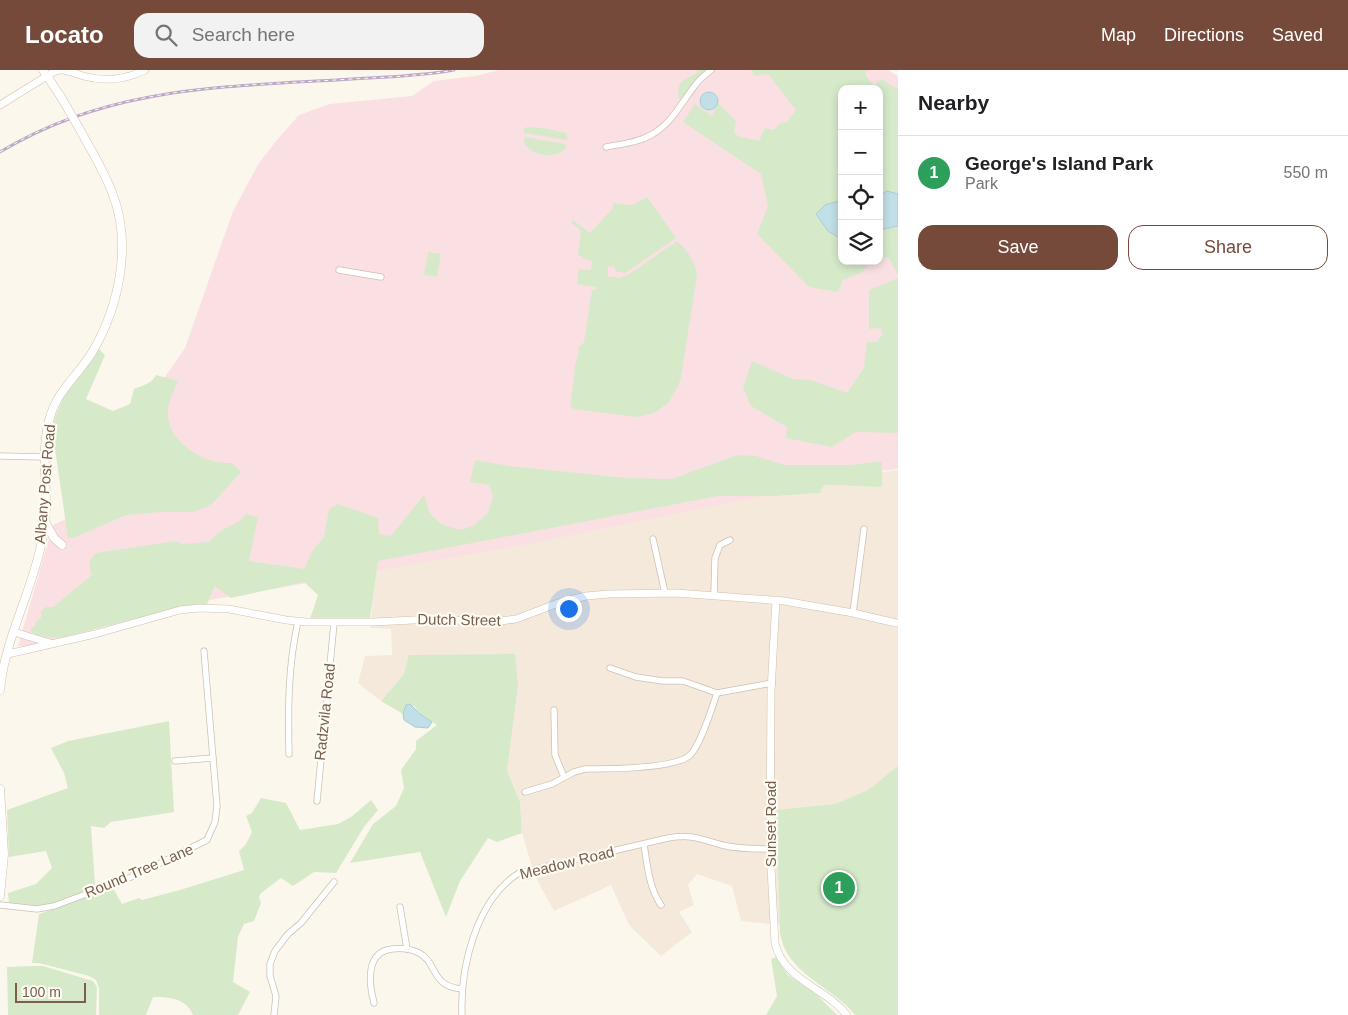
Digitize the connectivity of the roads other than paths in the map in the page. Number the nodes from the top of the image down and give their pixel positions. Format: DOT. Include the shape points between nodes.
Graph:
graph roads {
  1 [pos="62,70"];
  2 [pos="146,70"];
  3 [pos="711,70"];
  4 [pos="45,73"];
  5 [pos="0,105"];
  6 [pos="606,147"];
  7 [pos="339,270"];
  8 [pos="381,277"];
  9 [pos="0,456"];
  10 [pos="44,457"];
  11 [pos="44,520"];
  12 [pos="864,529"];
  13 [pos="653,539"];
  14 [pos="730,540"];
  15 [pos="62,545"];
  16 [pos="666,593"];
  17 [pos="714,595"];
  18 [pos="776,600"];
  19 [pos="853,613"];
  20 [pos="298,622"];
  21 [pos="334,623"];
  22 [pos="896,623"];
  23 [pos="14,632"];
  24 [pos="50,643"];
  25 [pos="204,651"];
  26 [pos="8,654"];
  27 [pos="610,668"];
  28 [pos="772,683"];
  29 [pos="0,690"];
  30 [pos="717,693"];
  31 [pos="554,710"];
  32 [pos="289,754"];
  33 [pos="212,758"];
  34 [pos="175,761"];
  35 [pos="564,777"];
  36 [pos="0,789"];
  37 [pos="525,792"];
  38 [pos="317,802"];
  39 [pos="644,844"];
  40 [pos="770,848"];
  41 [pos="334,882"];
  42 [pos="0,896"];
  43 [pos="0,905"];
  44 [pos="661,905"];
  45 [pos="400,907"];
  46 [pos="407,949"];
  47 [pos="462,989"];
  48 [pos="374,1003"];
  49 [pos="274,1015"];
  50 [pos="462,1015"];
  51 [pos="847,1015"];
  1 -- 2 [label="street" via="115,80"];
  1 -- 4 [label="street"];
  3 -- 6 [label="street" via="660,130 635,142"];
  4 -- 5 [label="street"];
  4 -- 10 [label="main road, Albany Post Road, bridge" via="79,128 114,195 120,218 122,253 109,318 89,357 59,396 48,425"];
  7 -- 8 [label="street"];
  9 -- 10 [label="street"];
  10 -- 11 [label="main road, Albany Post Road"];
  11 -- 15 [label="main road"];
  11 -- 23 [label="main road, Albany Post Road" via="36,568"];
  12 -- 19 [label="street"];
  13 -- 16 [label="street"];
  14 -- 17 [label="street" via="720,545 715,558"];
  16 -- 17 [label="street, Dutch Street"];
  16 -- 21 [label="street, Dutch Street" via="586,596 504,622 434,619"];
  17 -- 18 [label="street, Dutch Street"];
  18 -- 19 [label="street, Dutch Street"];
  18 -- 28 [label="street, Sunset Road"];
  19 -- 22 [label="street, Dutch Street"];
  20 -- 21 [label="street, Dutch Street"];
  20 -- 24 [label="street, Dutch Street" via="229,609 194,608"];
  20 -- 32 [label="street" via="291,652"];
  21 -- 38 [label="street, Radzvila Road"];
  23 -- 24 [label="street"];
  23 -- 26 [label="main road, Albany Post Road"];
  24 -- 26 [label="street, Dutch Street"];
  25 -- 33 [label="street, Round Tree Lane"];
  26 -- 29 [label="main road, Albany Post Road"];
  27 -- 30 [label="street" via="636,677 683,681"];
  28 -- 30 [label="street"];
  28 -- 40 [label="street, Sunset Road"];
  30 -- 35 [label="street" via="695,748 680,761 666,765 586,769"];
  31 -- 35 [label="street" via="555,755"];
  33 -- 34 [label="street"];
  33 -- 43 [label="street, Round Tree Lane" via="216,822 202,844 134,876 54,906 37,909"];
  35 -- 37 [label="street"];
  36 -- 42 [label="main road" via="4,854"];
  39 -- 40 [label="street, Meadow Road" via="691,836 744,849"];
  39 -- 44 [label="street" via="656,898"];
  39 -- 47 [label="street, Meadow Road" via="519,873 508,880 476,929"];
  40 -- 51 [label="street, Sunset Road" via="775,936 780,956 790,970"];
  41 -- 49 [label="street" via="275,951 270,964 276,996"];
  45 -- 46 [label="street"];
  46 -- 47 [label="street" via="420,954 444,984"];
  46 -- 48 [label="street" via="386,949 373,961 370,986"];
  47 -- 50 [label="street, Meadow Road"];
}
